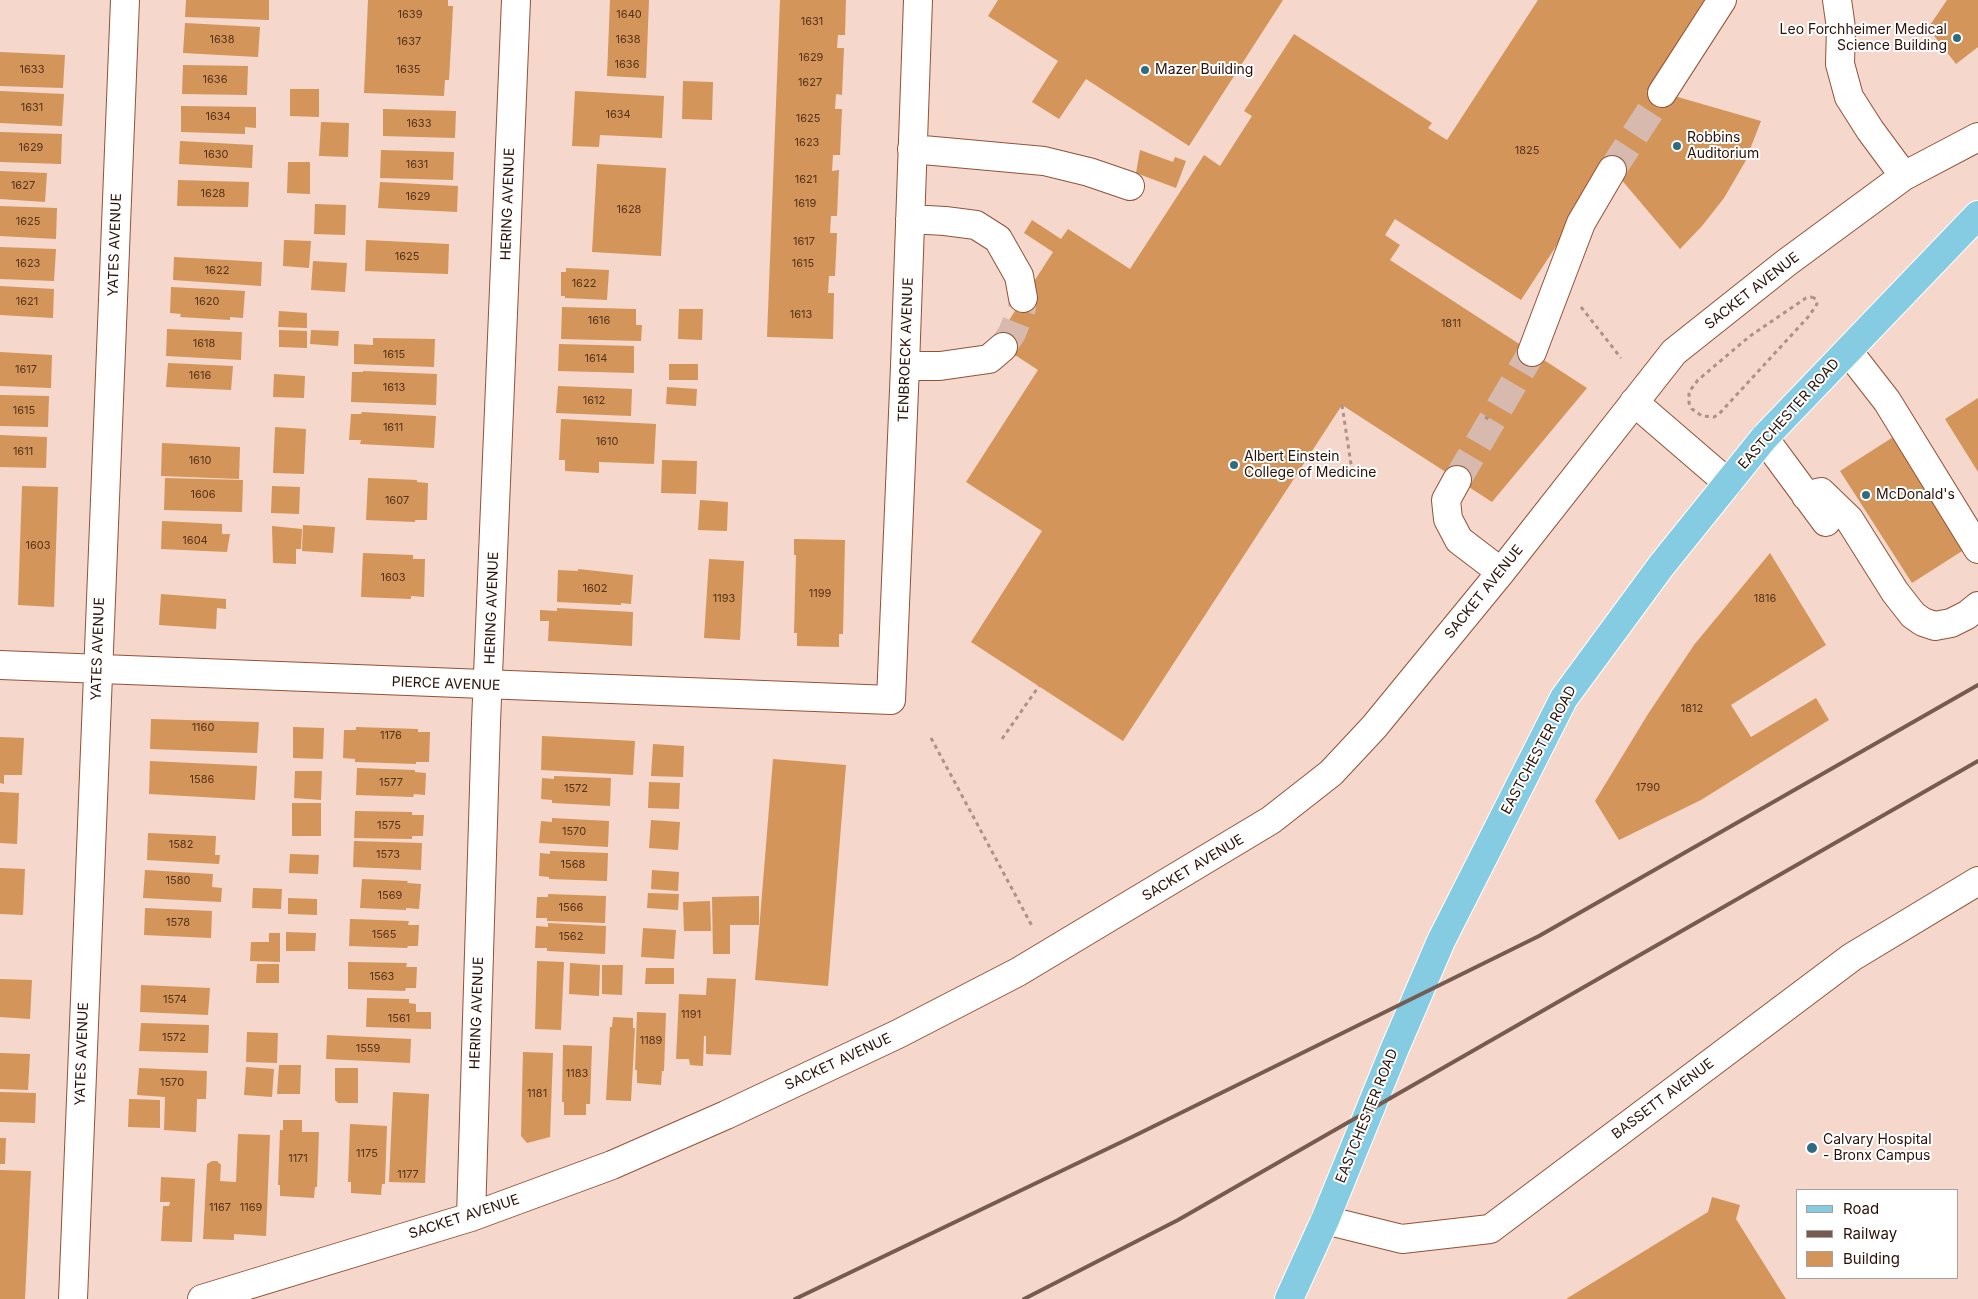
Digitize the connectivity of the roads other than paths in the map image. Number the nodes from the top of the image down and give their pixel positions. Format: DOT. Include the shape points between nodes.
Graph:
graph roads {
  1 [pos="125,0"];
  2 [pos="516,0"];
  3 [pos="918,0"];
  4 [pos="1722,0"];
  5 [pos="1837,0"];
  6 [pos="1662,93"];
  7 [pos="1978,137"];
  8 [pos="912,149"];
  9 [pos="1612,170"];
  10 [pos="1904,176"];
  11 [pos="1130,186"];
  12 [pos="1978,215"];
  13 [pos="910,219"];
  14 [pos="1023,298"];
  15 [pos="1003,347"];
  16 [pos="1848,351"];
  17 [pos="1532,352"];
  18 [pos="905,366"];
  19 [pos="1634,402"];
  20 [pos="1764,438"];
  21 [pos="1457,480"];
  22 [pos="1728,483"];
  23 [pos="1806,496"];
  24 [pos="1826,522"];
  25 [pos="1978,549"];
  26 [pos="1501,572"];
  27 [pos="1978,606"];
  28 [pos="0,666"];
  29 [pos="98,670"];
  30 [pos="489,685"];
  31 [pos="891,700"];
  32 [pos="1978,881"];
  33 [pos="470,1217"];
  34 [pos="1325,1220"];
  35 [pos="73,1299"];
  36 [pos="202,1299"];
  37 [pos="1289,1299"];
  1 -- 29 [label="street, YATES AVENUE"];
  2 -- 30 [label="street, HERING AVENUE"];
  3 -- 8 [label="street, TENBROECK AVENUE"];
  4 -- 6 [label="street"];
  5 -- 10 [label="street" via="1841,28 1840,64 1849,97"];
  7 -- 10 [label="street, SACKET AVENUE"];
  8 -- 11 [label="street" via="1044,161"];
  8 -- 13 [label="street, TENBROECK AVENUE"];
  9 -- 17 [label="street" via="1581,222"];
  10 -- 19 [label="street, SACKET AVENUE" via="1680,346"];
  12 -- 16 [label="main road, EASTCHESTER ROAD"];
  13 -- 14 [label="street" via="976,225 998,239 1019,276"];
  13 -- 18 [label="street, TENBROECK AVENUE"];
  15 -- 18 [label="street" via="989,360"];
  16 -- 20 [label="main road, EASTCHESTER ROAD"];
  16 -- 25 [label="street" via="1887,401"];
  18 -- 31 [label="street, TENBROECK AVENUE"];
  19 -- 22 [label="street"];
  19 -- 26 [label="street, SACKET AVENUE"];
  20 -- 22 [label="main road, EASTCHESTER ROAD"];
  20 -- 23 [label="street"];
  21 -- 26 [label="street" via="1446,500 1448,519 1459,540"];
  22 -- 34 [label="main road, EASTCHESTER ROAD" via="1661,566 1564,698 1441,941"];
  23 -- 24 [label="street"];
  23 -- 27 [label="street" via="1821,492 1849,518 1900,599 1922,622 1935,626 1951,623"];
  26 -- 33 [label="street, SACKET AVENUE" via="1374,727 1332,773 1271,820 1018,972 932,1016 726,1115 612,1165"];
  28 -- 29 [label="street, PIERCE AVENUE"];
  29 -- 30 [label="street, PIERCE AVENUE"];
  29 -- 35 [label="street, YATES AVENUE"];
  30 -- 31 [label="street, PIERCE AVENUE"];
  30 -- 33 [label="street, HERING AVENUE"];
  32 -- 34 [label="street, BASSETT AVENUE" via="1852,957 1490,1229 1402,1239"];
  33 -- 36 [label="street, SACKET AVENUE"];
  34 -- 37 [label="main road, EASTCHESTER ROAD"];
}
